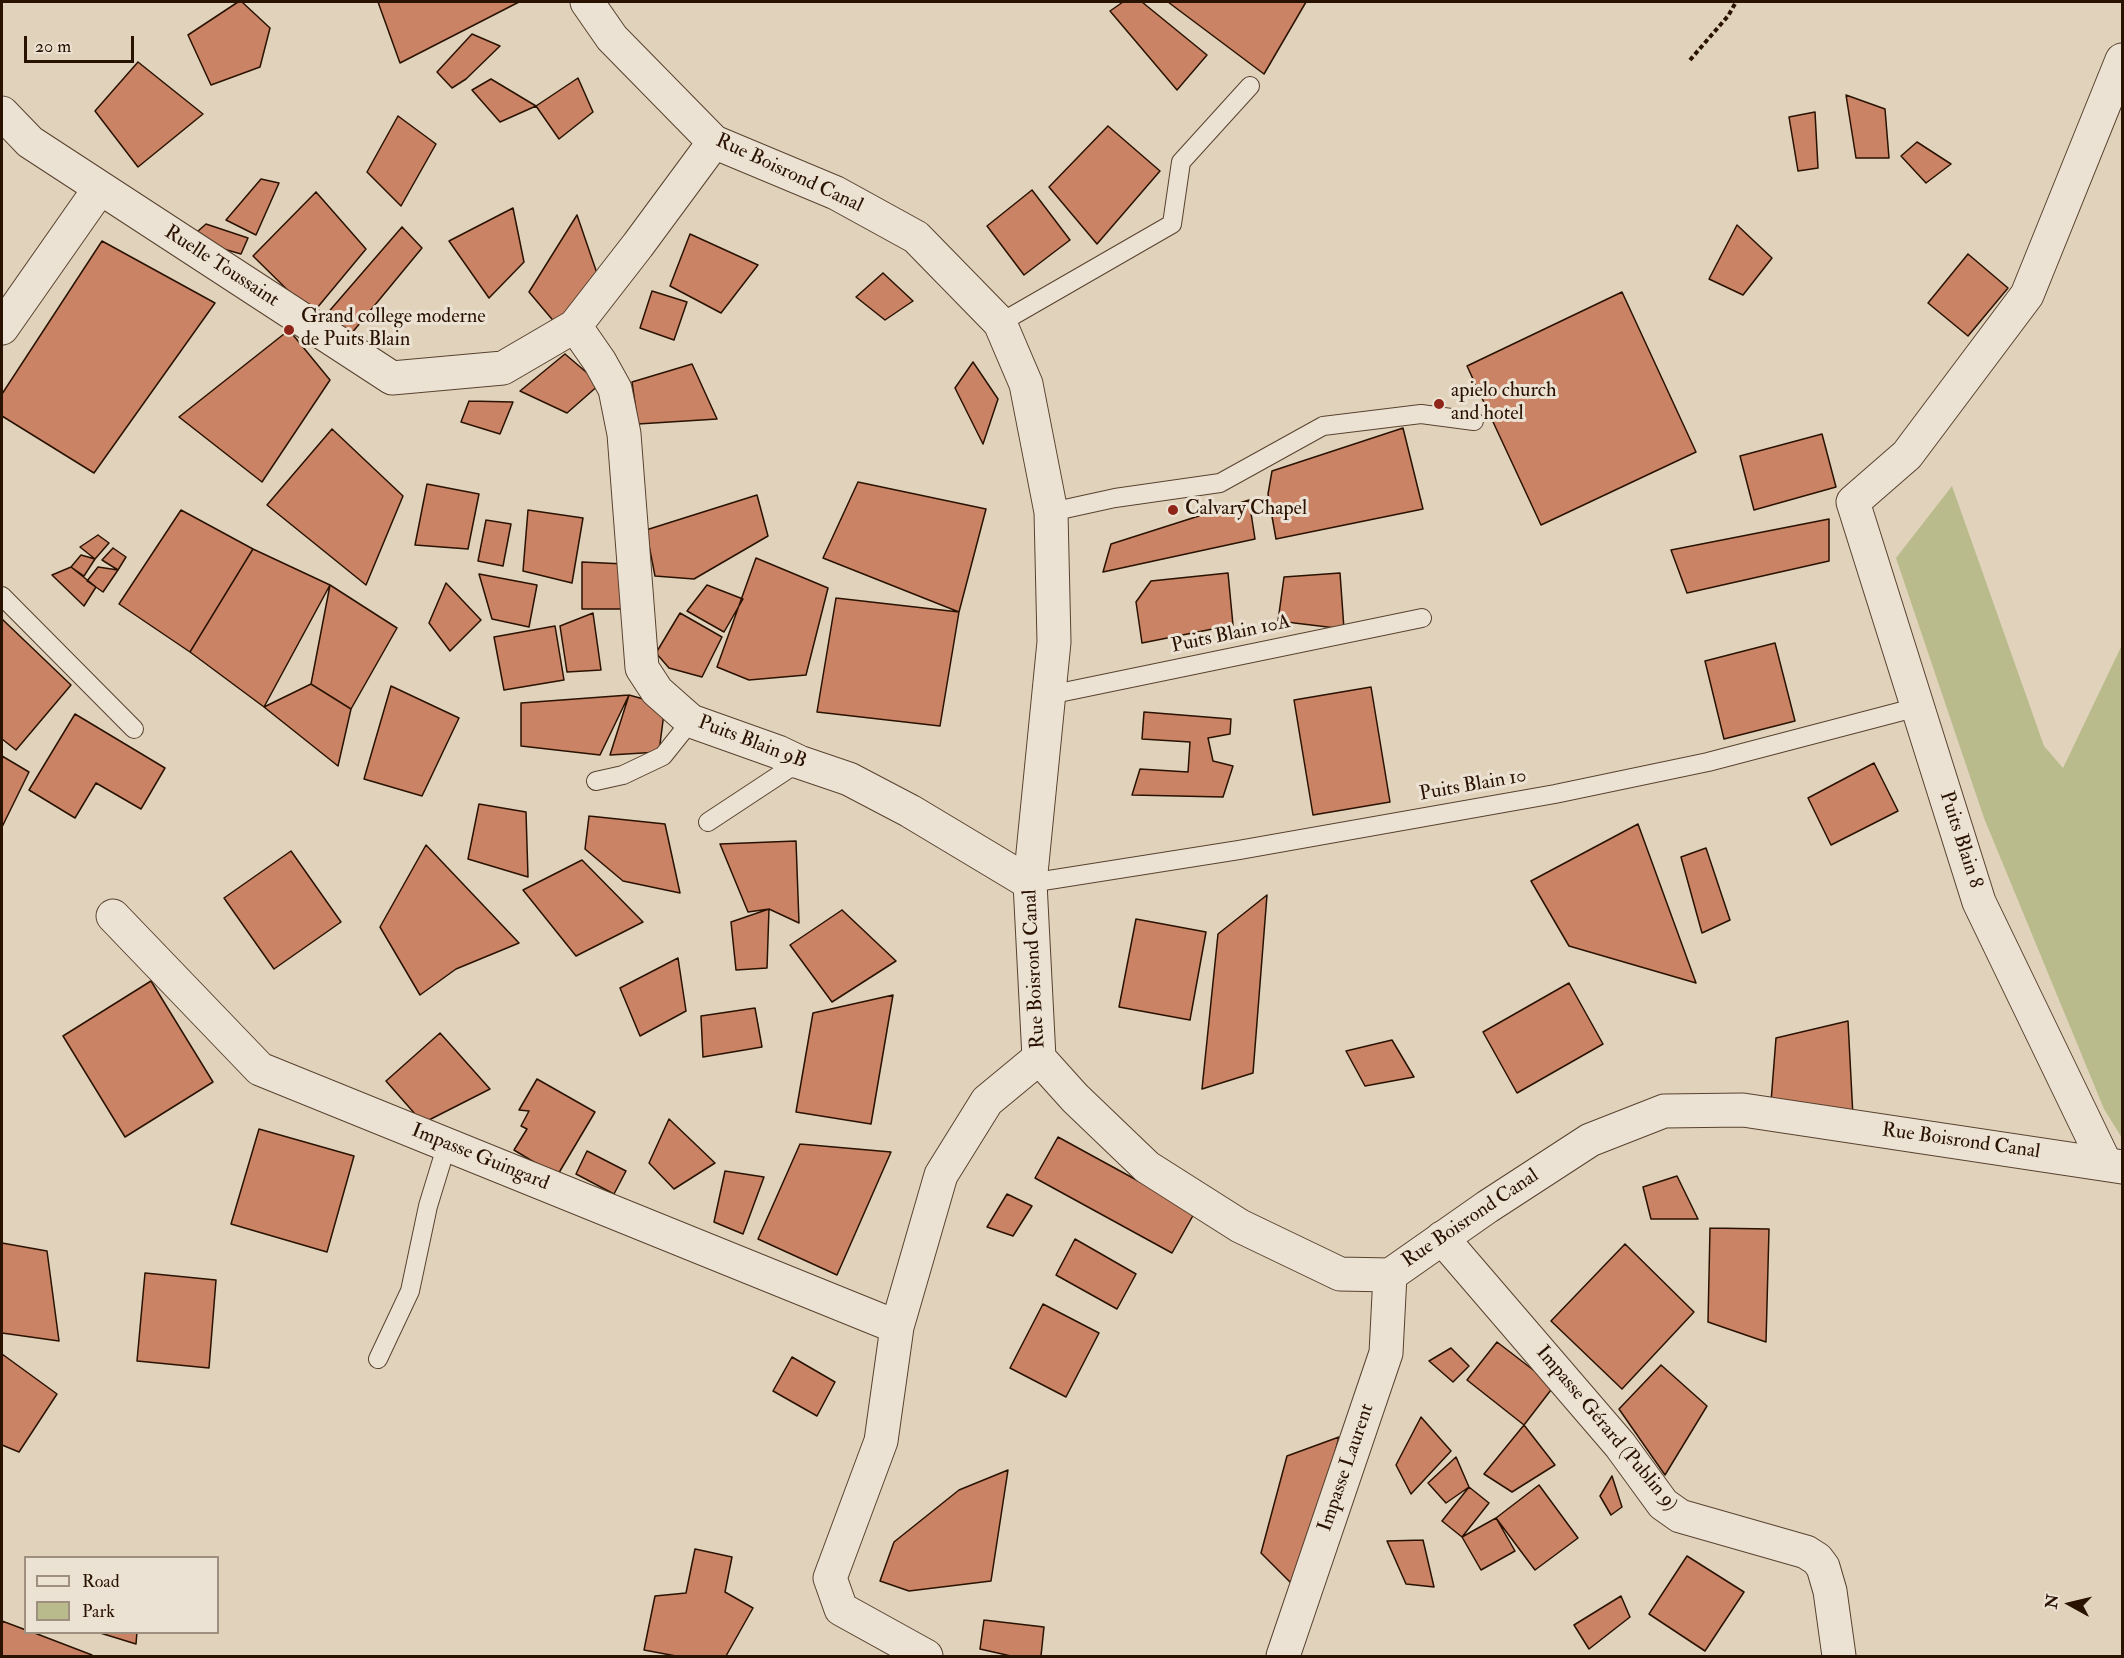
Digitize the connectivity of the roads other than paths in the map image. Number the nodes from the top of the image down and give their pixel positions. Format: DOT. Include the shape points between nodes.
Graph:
graph roads {
  1 [pos="587,2"];
  2 [pos="2122,60"];
  3 [pos="1250,86"];
  4 [pos="2,113"];
  5 [pos="714,142"];
  6 [pos="100,188"];
  7 [pos="1000,323"];
  8 [pos="575,326"];
  9 [pos="2,328"];
  10 [pos="1474,421"];
  11 [pos="1051,512"];
  12 [pos="2,596"];
  13 [pos="1422,618"];
  14 [pos="1049,695"];
  15 [pos="1918,707"];
  16 [pos="691,721"];
  17 [pos="134,729"];
  18 [pos="799,762"];
  19 [pos="596,781"];
  20 [pos="708,822"];
  21 [pos="1030,883"];
  22 [pos="113,916"];
  23 [pos="1039,1058"];
  24 [pos="447,1144"];
  25 [pos="2114,1165"];
  26 [pos="1442,1238"];
  27 [pos="1390,1275"];
  28 [pos="897,1327"];
  29 [pos="378,1359"];
  30 [pos="926,1656"];
  31 [pos="1283,1656"];
  32 [pos="1839,1656"];
  1 -- 5 [label="street, Rue Boisrond Canal" via="612,38"];
  2 -- 15 [label="street, Puits Blain 8" via="2027,295 1907,455 1853,502"];
  3 -- 7 [label="lane" via="1180,162 1172,224"];
  4 -- 6 [label="street, Ruelle Toussaint" via="30,142"];
  5 -- 7 [label="street, Rue Boisrond Canal" via="836,192 916,237"];
  5 -- 8 [label="street, Ruelle Toussaint"];
  6 -- 8 [label="street, Ruelle Toussaint" via="392,378 503,368"];
  6 -- 9 [label="street"];
  7 -- 11 [label="street, Rue Boisrond Canal" via="1026,384"];
  8 -- 16 [label="street, Puits Blain 9B" via="615,390 624,434 642,668 657,691"];
  10 -- 11 [label="lane" via="1421,414 1323,426 1220,483"];
  11 -- 14 [label="street, Rue Boisrond Canal" via="1054,642"];
  12 -- 17 [label="lane"];
  13 -- 14 [label="lane, Puits Blain 10A"];
  14 -- 21 [label="street, Rue Boisrond Canal"];
  15 -- 21 [label="lane, Puits Blain 10" via="1708,762 1555,794"];
  15 -- 25 [label="street, Puits Blain 8" via="1979,902"];
  16 -- 18 [label="street, Puits Blain 9B"];
  16 -- 19 [label="lane" via="663,756 623,775"];
  18 -- 20 [label="lane"];
  18 -- 21 [label="street, Puits Blain 9B" via="870,790"];
  21 -- 23 [label="street, Rue Boisrond Canal"];
  22 -- 24 [label="street, Impasse Guingard" via="260,1069"];
  23 -- 27 [label="street, Rue Boisrond Canal" via="1147,1167 1240,1226 1340,1274"];
  23 -- 28 [label="street" via="987,1101 941,1175"];
  24 -- 28 [label="street, Impasse Guingard"];
  24 -- 29 [label="lane" via="428,1206 410,1291"];
  25 -- 26 [label="street, Rue Boisrond Canal" via="1743,1110 1664,1111 1590,1140"];
  26 -- 27 [label="street, Rue Boisrond Canal"];
  26 -- 32 [label="street, Impasse Gérard (Publin 9)" via="1620,1445 1663,1504 1680,1516 1806,1552 1817,1559 1830,1592"];
  27 -- 31 [label="street, Impasse Laurent" via="1386,1353"];
  28 -- 30 [label="street" via="882,1441 830,1578 841,1609"];
}
